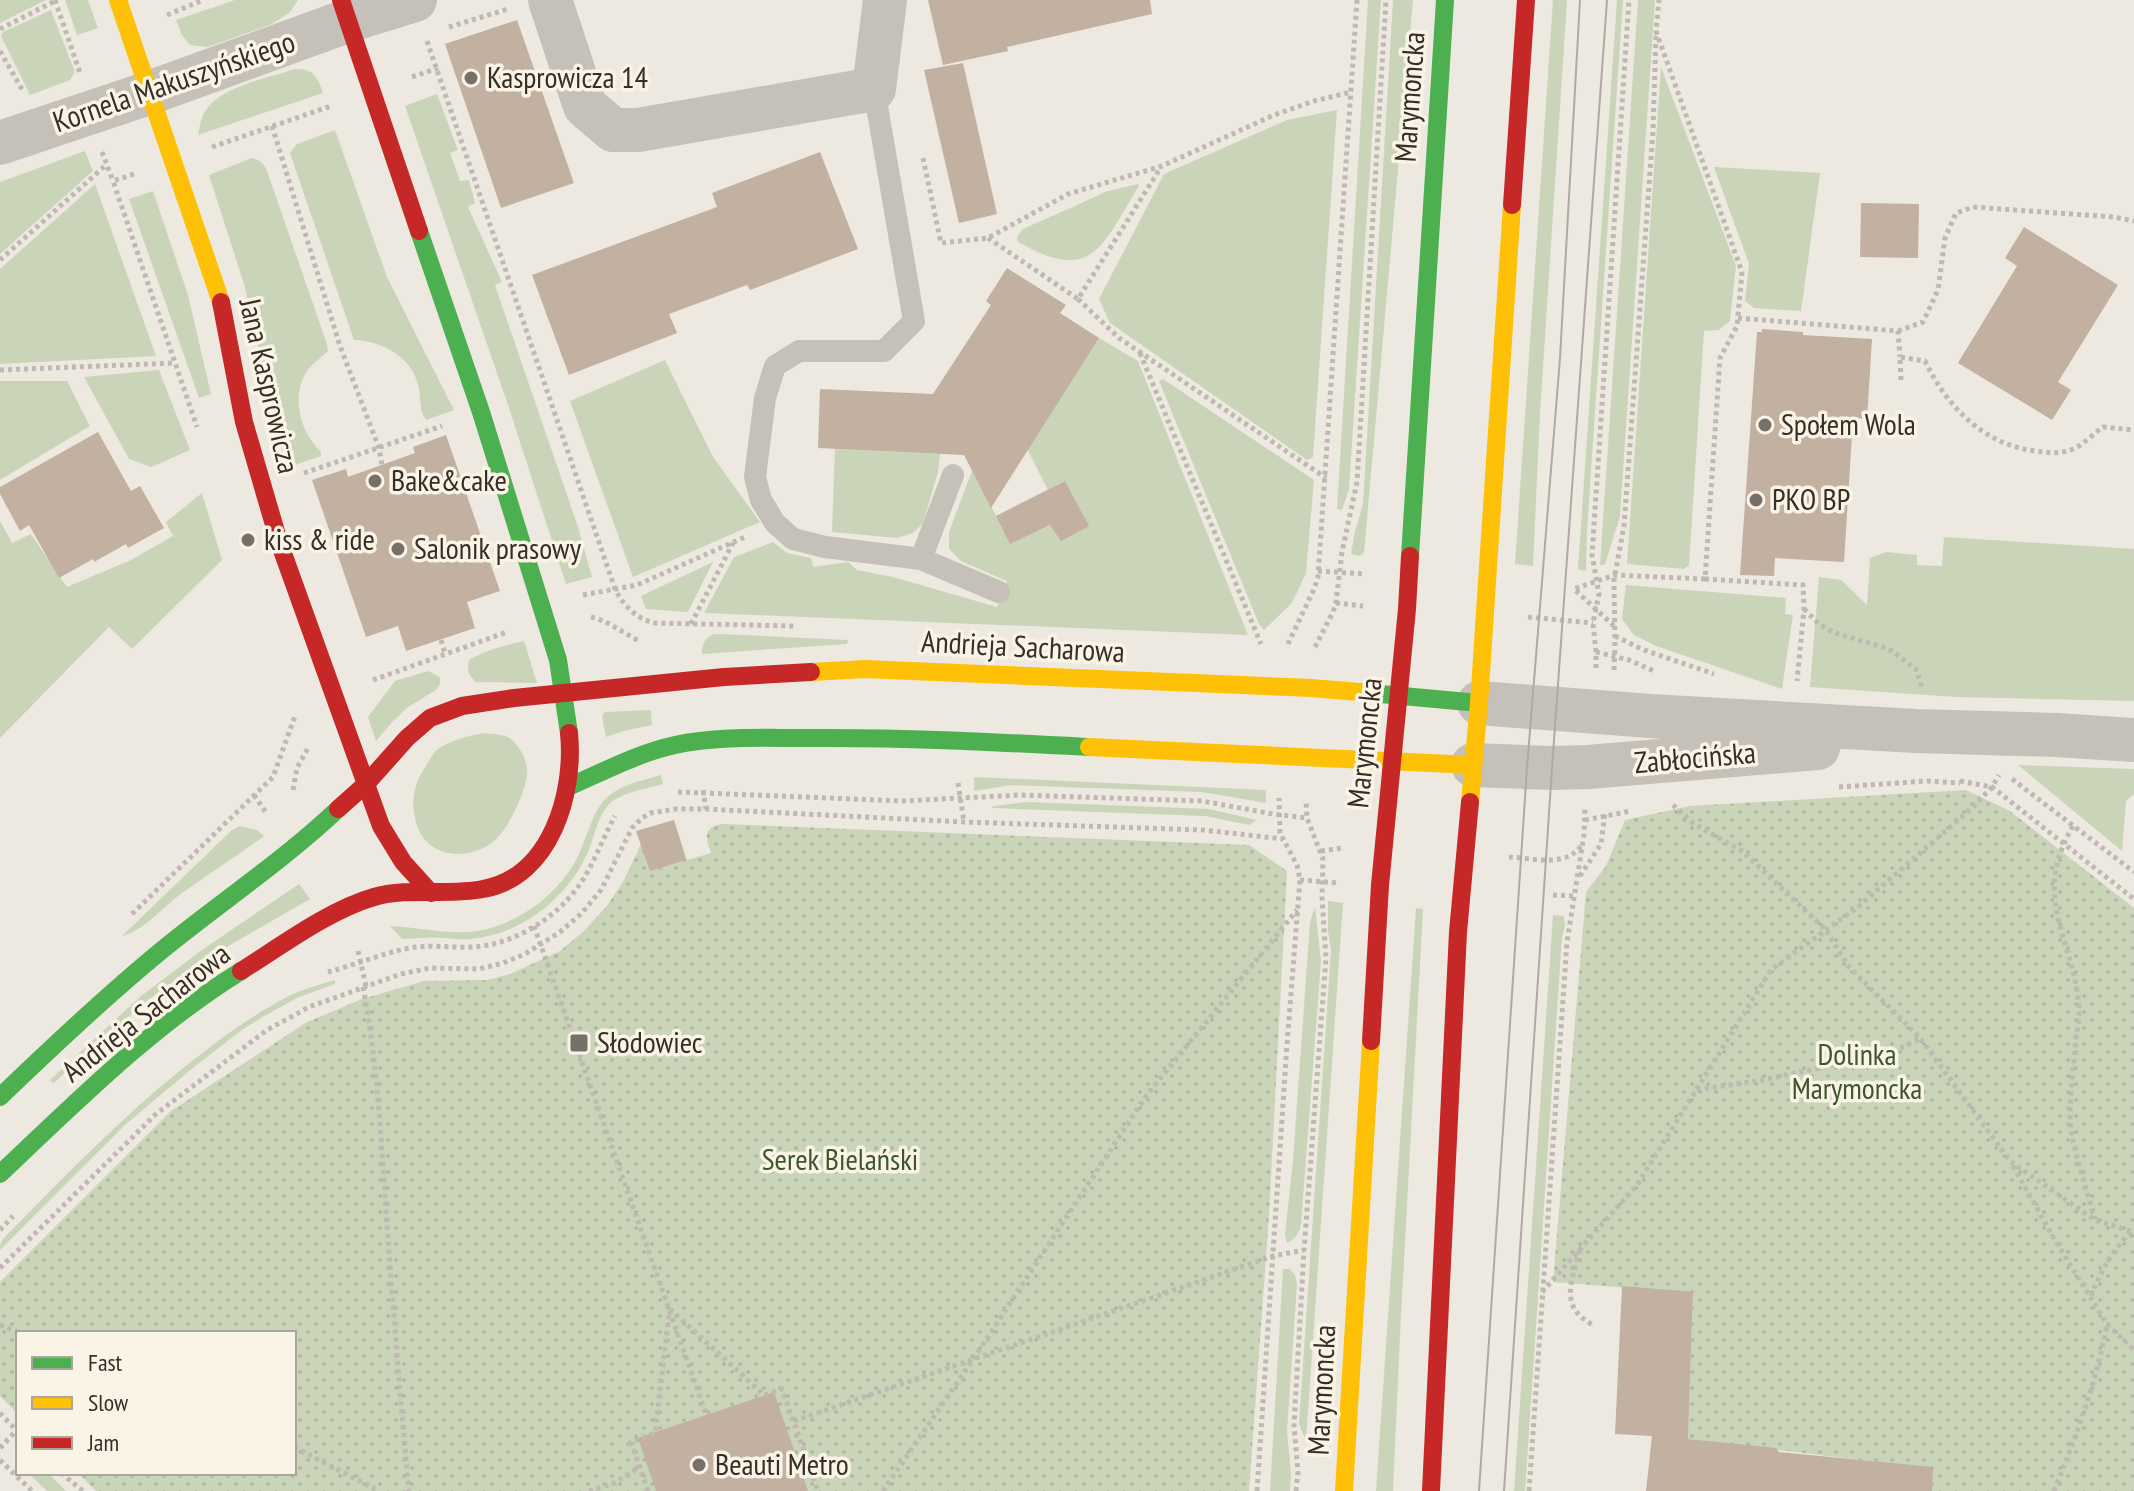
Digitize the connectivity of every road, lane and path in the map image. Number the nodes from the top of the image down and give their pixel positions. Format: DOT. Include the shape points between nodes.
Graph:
graph roads {
  1 [pos="118,0"];
  2 [pos="415,0"];
  3 [pos="550,0"];
  4 [pos="885,0"];
  5 [pos="1357,0"];
  6 [pos="1386,0"];
  7 [pos="1445,0"];
  8 [pos="1526,0"];
  9 [pos="1629,0"];
  10 [pos="1659,0"];
  11 [pos="55,1"];
  12 [pos="344,10"];
  13 [pos="0,29"];
  14 [pos="1656,31"];
  15 [pos="0,51"];
  16 [pos="874,89"];
  17 [pos="372,92"];
  18 [pos="1351,92"];
  19 [pos="149,93"];
  20 [pos="29,102"];
  21 [pos="272,126"];
  22 [pos="0,143"];
  23 [pos="922,156"];
  24 [pos="174,160"];
  25 [pos="106,165"];
  26 [pos="1162,166"];
  27 [pos="2134,221"];
  28 [pos="988,238"];
  29 [pos="0,260"];
  30 [pos="1078,299"];
  31 [pos="1738,318"];
  32 [pos="1898,331"];
  33 [pos="1140,353"];
  34 [pos="1900,357"];
  35 [pos="175,363"];
  36 [pos="0,370"];
  37 [pos="1901,380"];
  38 [pos="451,423"];
  39 [pos="2134,430"];
  40 [pos="200,436"];
  41 [pos="379,448"];
  42 [pos="382,465"];
  43 [pos="301,474"];
  44 [pos="953,475"];
  45 [pos="1326,478"];
  46 [pos="775,523"];
  47 [pos="734,542"];
  48 [pos="921,559"];
  49 [pos="1318,571"];
  50 [pos="1340,572"];
  51 [pos="1368,574"];
  52 [pos="1615,575"];
  53 [pos="1705,579"];
  54 [pos="1596,580"];
  55 [pos="615,589"];
  56 [pos="999,592"];
  57 [pos="578,596"];
  58 [pos="1336,603"];
  59 [pos="1366,607"];
  60 [pos="1804,609"];
  61 [pos="1597,610"];
  62 [pos="585,616"];
  63 [pos="1527,617"];
  64 [pos="507,623"];
  65 [pos="673,623"];
  66 [pos="1593,623"];
  67 [pos="691,624"];
  68 [pos="1614,626"];
  69 [pos="441,640"];
  70 [pos="643,646"];
  71 [pos="1262,646"];
  72 [pos="1286,650"];
  73 [pos="1313,652"];
  74 [pos="445,654"];
  75 [pos="382,677"];
  76 [pos="1595,677"];
  77 [pos="1613,679"];
  78 [pos="1797,690"];
  79 [pos="565,694"];
  80 [pos="1398,695"];
  81 [pos="1479,703"];
  82 [pos="1920,712"];
  83 [pos="296,713"];
  84 [pos="2134,740"];
  85 [pos="313,743"];
  86 [pos="1962,747"];
  87 [pos="1391,760"];
  88 [pos="1473,765"];
  89 [pos="2000,772"];
  90 [pos="366,784"];
  91 [pos="1280,786"];
  92 [pos="568,787"];
  93 [pos="1992,787"];
  94 [pos="674,792"];
  95 [pos="1306,794"];
  96 [pos="1668,794"];
  97 [pos="293,798"];
  98 [pos="1606,805"];
  99 [pos="618,811"];
  100 [pos="1279,814"];
  101 [pos="1307,818"];
  102 [pos="2073,826"];
  103 [pos="1283,839"];
  104 [pos="2063,844"];
  105 [pos="1349,848"];
  106 [pos="1321,852"];
  107 [pos="1511,857"];
  108 [pos="2134,872"];
  109 [pos="1300,880"];
  110 [pos="1577,881"];
  111 [pos="1323,882"];
  112 [pos="1349,883"];
  113 [pos="431,893"];
  114 [pos="1553,895"];
  115 [pos="1574,896"];
  116 [pos="2134,899"];
  117 [pos="1297,910"];
  118 [pos="125,922"];
  119 [pos="534,926"];
  120 [pos="1826,930"];
  121 [pos="541,945"];
  122 [pos="357,949"];
  123 [pos="361,963"];
  124 [pos="324,973"];
  125 [pos="365,986"];
  126 [pos="1920,1038"];
  127 [pos="1696,1091"];
  128 [pos="0,1097"];
  129 [pos="2010,1161"];
  130 [pos="3,1172"];
  131 [pos="14,1215"];
  132 [pos="2095,1220"];
  133 [pos="0,1230"];
  134 [pos="2133,1232"];
  135 [pos="1580,1249"];
  136 [pos="1304,1250"];
  137 [pos="1273,1256"];
  138 [pos="0,1268"];
  139 [pos="1541,1292"];
  140 [pos="2090,1297"];
  141 [pos="670,1309"];
  142 [pos="2107,1324"];
  143 [pos="1593,1325"];
  144 [pos="2134,1350"];
  145 [pos="974,1358"];
  146 [pos="0,1413"];
  147 [pos="706,1414"];
  148 [pos="794,1421"];
  149 [pos="16,1431"];
  150 [pos="16,1433"];
  151 [pos="0,1448"];
  152 [pos="296,1448"];
  153 [pos="0,1460"];
  154 [pos="640,1467"];
  155 [pos="63,1475"];
  156 [pos="32,1491"];
  157 [pos="83,1491"];
  158 [pos="379,1491"];
  159 [pos="409,1491"];
  160 [pos="589,1491"];
  161 [pos="648,1491"];
  162 [pos="818,1491"];
  163 [pos="883,1491"];
  164 [pos="1257,1491"];
  165 [pos="1296,1491"];
  166 [pos="1344,1491"];
  167 [pos="1431,1491"];
  168 [pos="1529,1491"];
  169 [pos="2054,1491"];
  1 -- 19 [label="street, Jana Kasprowicza"];
  2 -- 12 [label="street, Kornela Makuszyńskiego"];
  3 -- 16 [label="street" via="585,106 613,130"];
  4 -- 16 [label="street"];
  5 -- 18 [label="path"];
  6 -- 50 [label="path" via="1357,482"];
  7 -- 80 [label="street, Marymoncka"];
  8 -- 81 [label="street"];
  9 -- 54 [label="path" via="1592,555"];
  10 -- 14 [label="path"];
  11 -- 13 [label="path"];
  12 -- 17 [label="street"];
  12 -- 19 [label="street, Kornela Makuszyńskiego"];
  14 -- 31 [label="path" via="1742,272"];
  14 -- 52 [label="path" via="1626,511"];
  15 -- 20 [label="path"];
  16 -- 46 [label="lane" via="914,321 884,351 799,351 775,366 765,398 755,477"];
  17 -- 21 [label="path"];
  17 -- 55 [label="path" via="438,68"];
  17 -- 79 [label="street" via="481,412"];
  18 -- 26 [label="path" via="1274,115"];
  18 -- 45 [label="path"];
  19 -- 22 [label="street, Kornela Makuszyńskiego"];
  19 -- 24 [label="street, Jana Kasprowicza"];
  21 -- 24 [label="path"];
  21 -- 41 [label="path" via="340,346"];
  23 -- 28 [label="path" via="941,243"];
  24 -- 35 [label="path" via="113,181"];
  24 -- 90 [label="street, Jana Kasprowicza" via="224,310 244,422 279,542"];
  25 -- 29 [label="path"];
  26 -- 28 [label="path" via="1068,194"];
  26 -- 30 [label="path"];
  27 -- 32 [label="path" via="1973,207 1956,213 1945,238 1938,290 1923,322"];
  28 -- 30 [label="path"];
  30 -- 33 [label="path"];
  31 -- 32 [label="path"];
  31 -- 53 [label="path" via="1720,358"];
  32 -- 34 [label="path"];
  33 -- 45 [label="path"];
  33 -- 71 [label="path"];
  34 -- 37 [label="path"];
  34 -- 39 [label="path" via="1925,361 1958,410 2004,445 2056,454 2076,448 2103,427"];
  35 -- 36 [label="path"];
  35 -- 40 [label="path"];
  38 -- 41 [label="path"];
  41 -- 42 [label="path"];
  41 -- 43 [label="path"];
  44 -- 48 [label="lane"];
  45 -- 49 [label="path"];
  46 -- 47 [label="path"];
  46 -- 48 [label="lane" via="793,539 825,547"];
  47 -- 55 [label="path" via="637,585"];
  47 -- 67 [label="path"];
  48 -- 56 [label="lane"];
  49 -- 50 [label="path"];
  49 -- 72 [label="path"];
  50 -- 51 [label="path"];
  50 -- 58 [label="path"];
  52 -- 53 [label="path"];
  52 -- 54 [label="path"];
  52 -- 68 [label="path"];
  53 -- 60 [label="path" via="1803,585"];
  54 -- 61 [label="path"];
  54 -- 61 [label="path" via="1574,589"];
  55 -- 57 [label="path"];
  55 -- 65 [label="path" via="638,617"];
  58 -- 59 [label="path"];
  58 -- 73 [label="path"];
  60 -- 78 [label="path"];
  60 -- 82 [label="path" via="1832,632 1889,649 1916,669"];
  61 -- 66 [label="path"];
  61 -- 68 [label="path"];
  62 -- 70 [label="path" via="604,621"];
  63 -- 66 [label="path"];
  64 -- 74 [label="path" via="502,633"];
  66 -- 76 [label="path"];
  68 -- 77 [label="path"];
  69 -- 74 [label="path"];
  74 -- 75 [label="path"];
  79 -- 80 [label="street, Andrieja Sacharowa" via="865,669"];
  79 -- 90 [label="street" via="462,706 430,718"];
  79 -- 92 [label="street"];
  80 -- 81 [label="street, Andrieja Sacharowa"];
  80 -- 87 [label="street, Marymoncka"];
  81 -- 82 [label="street, Zabłocińska" via="1665,717"];
  81 -- 88 [label="street"];
  82 -- 86 [label="street, Zabłocińska"];
  82 -- 88 [label="street, Zabłocińska" via="1853,745 1608,766"];
  83 -- 118 [label="path" via="273,777"];
  84 -- 86 [label="street, Zabłocińska" via="2056,735"];
  85 -- 97 [label="path" via="297,768"];
  86 -- 89 [label="path"];
  86 -- 93 [label="path" via="1960,783"];
  87 -- 88 [label="street"];
  87 -- 92 [label="street" via="878,737 753,739 655,750"];
  87 -- 166 [label="street, Marymoncka"];
  88 -- 167 [label="street" via="1458,932"];
  89 -- 93 [label="path"];
  89 -- 102 [label="path"];
  90 -- 113 [label="street" via="393,849"];
  90 -- 128 [label="street, Andrieja Sacharowa" via="293,850 156,956"];
  91 -- 100 [label="path"];
  92 -- 113 [label="street" via="552,831 522,873 493,888"];
  93 -- 104 [label="path"];
  93 -- 120 [label="path"];
  94 -- 100 [label="path" via="903,801 1019,795 1187,800"];
  95 -- 101 [label="path"];
  96 -- 120 [label="path" via="1694,824 1742,851"];
  98 -- 110 [label="path" via="1601,844"];
  99 -- 119 [label="path" via="576,890"];
  100 -- 101 [label="path"];
  100 -- 103 [label="path"];
  101 -- 106 [label="path"];
  102 -- 104 [label="path"];
  102 -- 108 [label="path"];
  103 -- 109 [label="path"];
  103 -- 121 [label="path" via="1203,830 676,809 650,813 637,823 601,890 581,914"];
  104 -- 116 [label="path"];
  104 -- 132 [label="path" via="2053,881 2079,1010 2071,1129"];
  105 -- 106 [label="path"];
  106 -- 111 [label="path"];
  107 -- 110 [label="path" via="1564,859 1582,845"];
  109 -- 111 [label="path"];
  109 -- 117 [label="path"];
  110 -- 115 [label="path"];
  111 -- 112 [label="path"];
  111 -- 136 [label="path" via="1326,958"];
  113 -- 130 [label="street, Andrieja Sacharowa" via="387,894 356,903 207,992 112,1069"];
  114 -- 115 [label="path"];
  115 -- 139 [label="path"];
  117 -- 137 [label="path"];
  117 -- 145 [label="path" via="1146,1096"];
  119 -- 121 [label="path"];
  119 -- 123 [label="path" via="504,942 419,947"];
  120 -- 126 [label="path" via="1848,966"];
  120 -- 127 [label="path" via="1771,970"];
  121 -- 125 [label="path" via="489,967 430,968"];
  121 -- 141 [label="path"];
  122 -- 123 [label="path"];
  123 -- 124 [label="path"];
  123 -- 125 [label="path"];
  125 -- 138 [label="path" via="281,1022 156,1114"];
  125 -- 159 [label="path"];
  126 -- 127 [label="path" via="1887,1054"];
  126 -- 129 [label="path"];
  127 -- 135 [label="path" via="1637,1185"];
  129 -- 132 [label="path"];
  129 -- 140 [label="path"];
  131 -- 133 [label="path"];
  132 -- 134 [label="path"];
  134 -- 140 [label="path" via="2114,1248"];
  135 -- 139 [label="path"];
  135 -- 143 [label="path" via="1569,1298 1579,1318"];
  136 -- 137 [label="path"];
  136 -- 165 [label="path" via="1294,1425"];
  137 -- 145 [label="path"];
  137 -- 164 [label="path"];
  139 -- 168 [label="path"];
  140 -- 142 [label="path"];
  141 -- 147 [label="path"];
  141 -- 148 [label="path" via="764,1395 782,1389"];
  141 -- 154 [label="path" via="655,1433 631,1442"];
  142 -- 144 [label="path"];
  142 -- 169 [label="path" via="2098,1369"];
  145 -- 148 [label="path"];
  145 -- 163 [label="path"];
  146 -- 149 [label="path"];
  148 -- 162 [label="path"];
  150 -- 151 [label="path"];
  152 -- 158 [label="path"];
  153 -- 156 [label="path"];
  154 -- 160 [label="path"];
  154 -- 161 [label="path"];
  155 -- 157 [label="path"];
}
